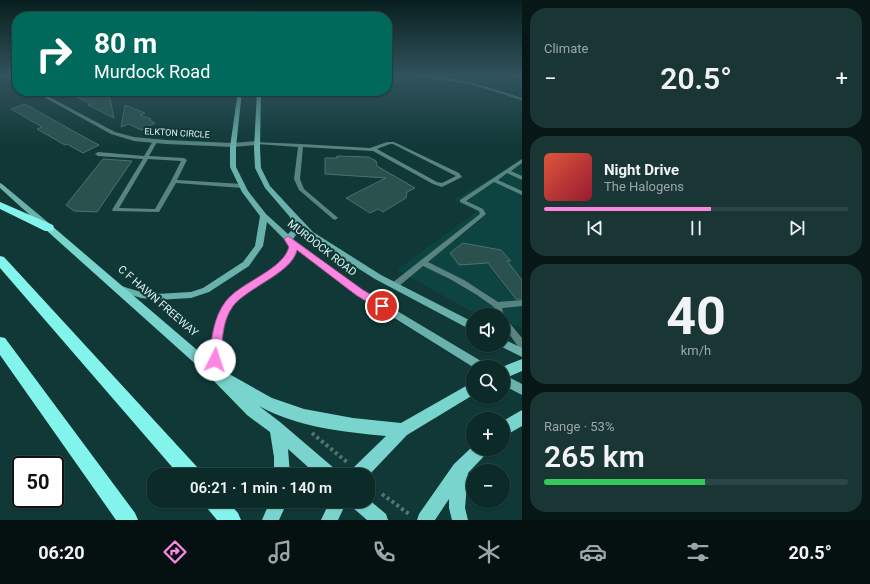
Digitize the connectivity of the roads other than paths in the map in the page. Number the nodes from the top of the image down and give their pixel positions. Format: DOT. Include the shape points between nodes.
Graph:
graph roads {
  1 [pos="50,99"];
  2 [pos="239,99"];
  3 [pos="259,99"];
  4 [pos="155,142"];
  5 [pos="257,143"];
  6 [pos="233,145"];
  7 [pos="301,146"];
  8 [pos="372,148"];
  9 [pos="98,154"];
  10 [pos="147,158"];
  11 [pos="522,161"];
  12 [pos="507,171"];
  13 [pos="522,178"];
  14 [pos="494,180"];
  15 [pos="174,181"];
  16 [pos="0,185"];
  17 [pos="242,186"];
  18 [pos="522,193"];
  19 [pos="0,205"];
  20 [pos="264,216"];
  21 [pos="294,217"];
  22 [pos="335,218"];
  23 [pos="49,228"];
  24 [pos="288,239"];
  25 [pos="0,260"];
  26 [pos="423,262"];
  27 [pos="395,286"];
  28 [pos="115,287"];
  29 [pos="522,303"];
  30 [pos="497,305"];
  31 [pos="498,308"];
  32 [pos="466,322"];
  33 [pos="510,328"];
  34 [pos="0,343"];
  35 [pos="522,344"];
  36 [pos="510,347"];
  37 [pos="522,353"];
  38 [pos="471,360"];
  39 [pos="522,365"];
  40 [pos="510,370"];
  41 [pos="215,373"];
  42 [pos="510,383"];
  43 [pos="522,390"];
  44 [pos="466,392"];
  45 [pos="522,417"];
  46 [pos="510,425"];
  47 [pos="276,427"];
  48 [pos="402,430"];
  49 [pos="474,456"];
  50 [pos="185,468"];
  51 [pos="283,468"];
  52 [pos="321,468"];
  53 [pos="356,468"];
  54 [pos="460,470"];
  55 [pos="276,508"];
  56 [pos="335,508"];
  57 [pos="366,508"];
  58 [pos="128,520"];
  59 [pos="270,520"];
  60 [pos="329,520"];
  61 [pos="380,520"];
  62 [pos="425,520"];
  63 [pos="460,520"];
  1 -- 4 [label="street, ELKTON CIRCLE" via="113,133"];
  2 -- 6 [label="main road, MURDOCK ROAD"];
  3 -- 5 [label="main road, MURDOCK ROAD"];
  4 -- 6 [label="street, ELKTON CIRCLE"];
  4 -- 10 [label="lane"];
  5 -- 6 [label="street, ELKTON CIRCLE"];
  5 -- 7 [label="lane"];
  5 -- 21 [label="main road, MURDOCK ROAD" via="258,168 267,187"];
  6 -- 17 [label="main road, MURDOCK ROAD" via="233,167"];
  7 -- 8 [label="lane" via="370,150"];
  7 -- 22 [label="lane" via="297,179 302,190"];
  8 -- 8 [label="lane" via="394,143 460,177 442,185 435,184"];
  9 -- 10 [label="lane"];
  10 -- 15 [label="lane" via="184,160"];
  10 -- 15 [label="lane" via="115,210 157,211"];
  11 -- 12 [label="lane"];
  12 -- 13 [label="lane"];
  12 -- 14 [label="lane"];
  14 -- 18 [label="lane"];
  14 -- 26 [label="lane" via="462,201 480,210 482,214"];
  15 -- 17 [label="lane"];
  16 -- 23 [label="main road, C F HAWN FREEWAY"];
  17 -- 20 [label="main road, MURDOCK ROAD"];
  19 -- 23 [label="highway"];
  20 -- 24 [label="main road, MURDOCK ROAD"];
  20 -- 28 [label="main road" via="259,246 253,256 246,264 206,290 191,295 156,297"];
  21 -- 24 [label="main road" via="295,231"];
  21 -- 27 [label="main road, MURDOCK ROAD" via="310,234"];
  23 -- 28 [label="main road, C F HAWN FREEWAY"];
  24 -- 38 [label="main road, MURDOCK ROAD" via="359,292"];
  24 -- 41 [label="main road" via="293,247 292,254 281,266 248,287 230,304 217,334"];
  25 -- 50 [label="highway"];
  26 -- 27 [label="lane"];
  26 -- 30 [label="lane" via="478,290"];
  27 -- 32 [label="main road, MURDOCK ROAD"];
  28 -- 41 [label="main road, C F HAWN FREEWAY"];
  29 -- 30 [label="lane"];
  30 -- 31 [label="lane"];
  33 -- 35 [label="lane"];
  34 -- 58 [label="highway"];
  36 -- 37 [label="main road"];
  39 -- 40 [label="main road"];
  41 -- 47 [label="main road, C F HAWN FREEWAY" via="252,410"];
  41 -- 48 [label="main road" via="273,406 310,418"];
  42 -- 43 [label="main road"];
  44 -- 48 [label="main road"];
  45 -- 46 [label="main road"];
  47 -- 51 [label="main road"];
  47 -- 52 [label="main road, C F HAWN FREEWAY"];
  48 -- 53 [label="main road"];
  49 -- 54 [label="main road"];
  54 -- 62 [label="main road"];
  54 -- 63 [label="main road" via="457,508"];
  55 -- 59 [label="main road"];
  56 -- 60 [label="main road"];
  57 -- 61 [label="main road"];
}
